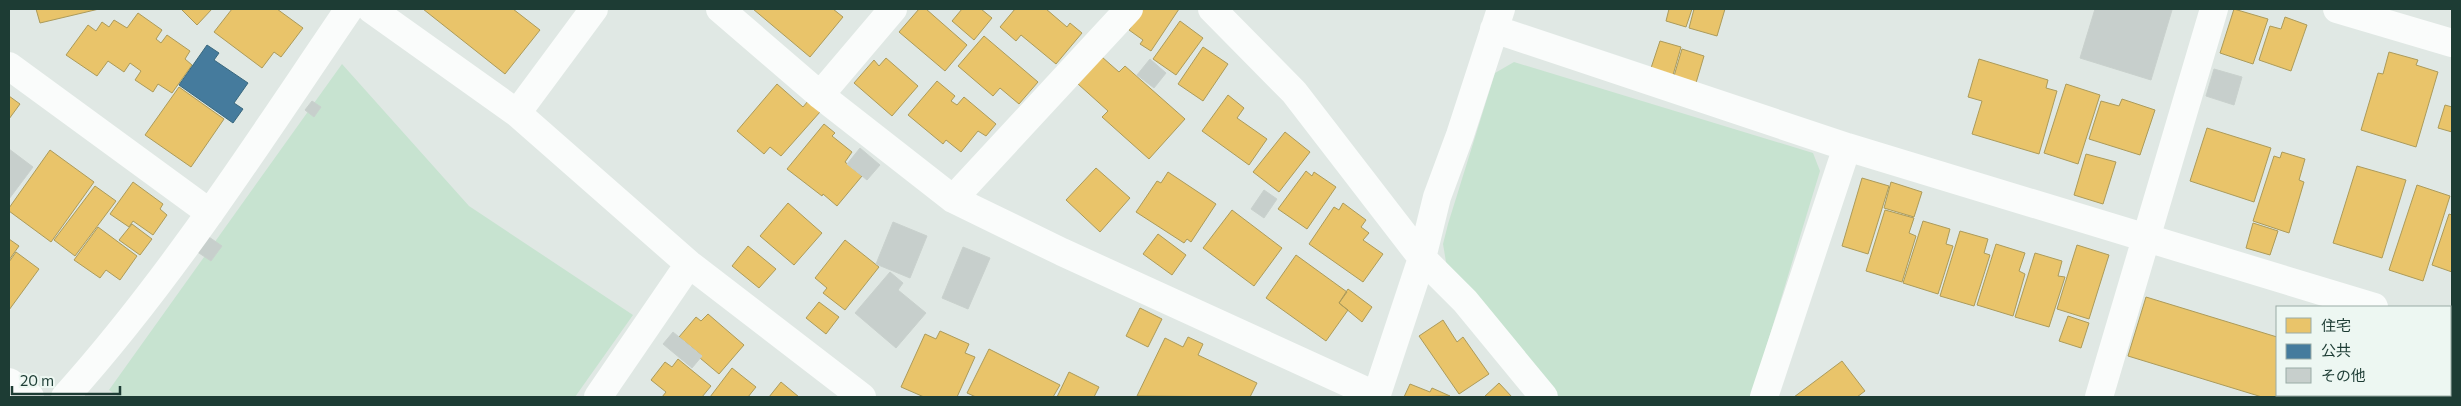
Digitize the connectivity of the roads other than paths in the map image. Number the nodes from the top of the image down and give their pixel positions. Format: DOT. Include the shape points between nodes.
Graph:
graph roads {
  1 [pos="350,9"];
  2 [pos="371,9"];
  3 [pos="594,9"];
  4 [pos="720,9"];
  5 [pos="893,9"];
  6 [pos="1129,9"];
  7 [pos="1212,9"];
  8 [pos="2214,9"];
  9 [pos="2338,9"];
  10 [pos="1498,19"];
  11 [pos="2452,43"];
  12 [pos="9,66"];
  13 [pos="820,96"];
  14 [pos="517,113"];
  15 [pos="1847,147"];
  16 [pos="953,199"];
  17 [pos="210,213"];
  18 [pos="2147,237"];
  19 [pos="1422,258"];
  20 [pos="689,264"];
  21 [pos="2371,306"];
  22 [pos="9,382"];
  23 [pos="30,397"];
  24 [pos="65,397"];
  25 [pos="598,397"];
  26 [pos="862,397"];
  27 [pos="1376,397"];
  28 [pos="1544,397"];
  29 [pos="1764,397"];
  30 [pos="2099,397"];
  1 -- 17 [label="street"];
  2 -- 14 [label="street"];
  3 -- 14 [label="street"];
  4 -- 13 [label="street"];
  5 -- 13 [label="street"];
  6 -- 16 [label="street"];
  7 -- 19 [label="street" via="1294,92"];
  8 -- 18 [label="street"];
  9 -- 11 [label="street"];
  10 -- 15 [label="street"];
  10 -- 19 [label="street" via="1437,197"];
  12 -- 17 [label="street"];
  13 -- 16 [label="street"];
  14 -- 20 [label="street"];
  15 -- 18 [label="street"];
  15 -- 29 [label="street"];
  16 -- 27 [label="street"];
  17 -- 24 [label="street" via="108,349"];
  18 -- 21 [label="street"];
  18 -- 30 [label="street"];
  19 -- 27 [label="street"];
  19 -- 28 [label="street" via="1464,301"];
  20 -- 25 [label="street"];
  20 -- 26 [label="street"];
  22 -- 23 [label="street"];
}
